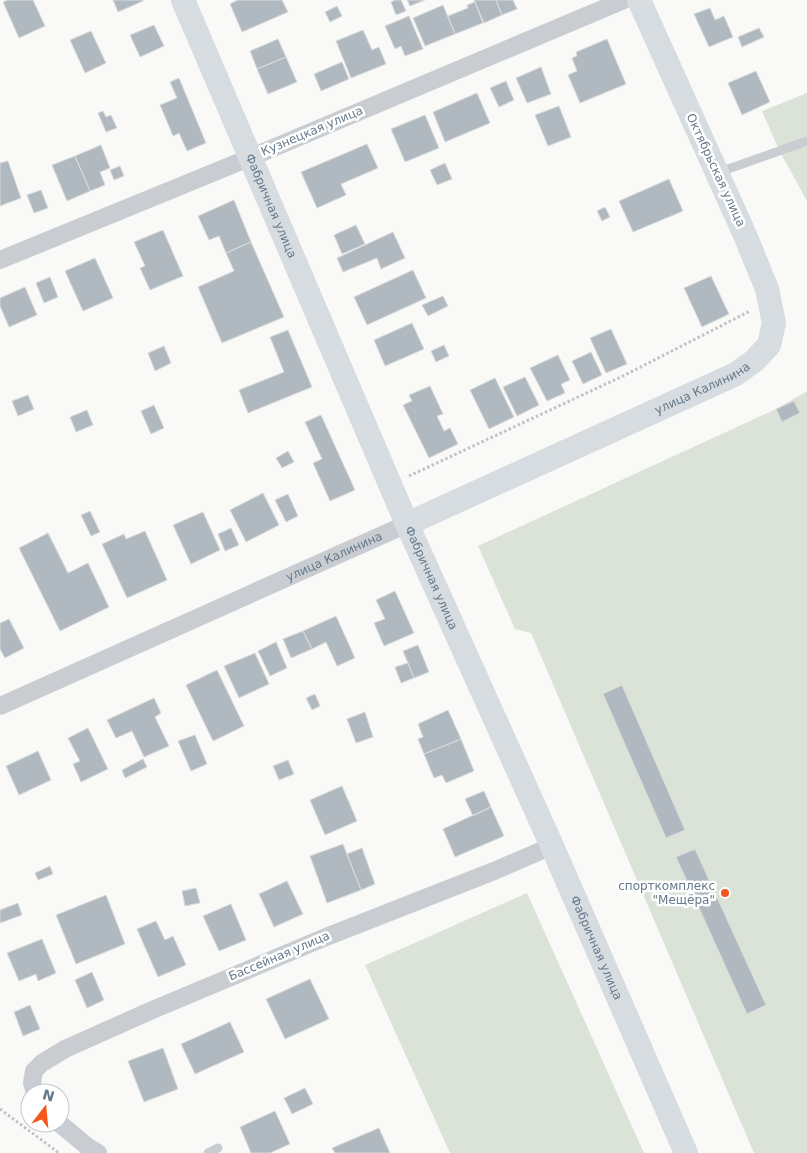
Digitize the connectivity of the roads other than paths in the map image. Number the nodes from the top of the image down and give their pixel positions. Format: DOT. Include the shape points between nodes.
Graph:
graph roads {
  1 [pos="182,0"];
  2 [pos="624,0"];
  3 [pos="639,0"];
  4 [pos="807,141"];
  5 [pos="249,158"];
  6 [pos="717,173"];
  7 [pos="0,260"];
  8 [pos="769,345"];
  9 [pos="407,524"];
  10 [pos="0,706"];
  11 [pos="552,846"];
  12 [pos="32,1083"];
  13 [pos="70,1132"];
  14 [pos="218,1148"];
  15 [pos="98,1153"];
  16 [pos="208,1153"];
  17 [pos="686,1153"];
  1 -- 5 [label="street, Фабричная улица"];
  2 -- 5 [label="street, Кузнецкая улица"];
  3 -- 6 [label="street, Октябрьская улица"];
  4 -- 6 [label="lane"];
  5 -- 7 [label="street, Кузнецкая улица"];
  5 -- 9 [label="street, Фабричная улица"];
  6 -- 8 [label="street, Октябрьская улица" via="767,289 774,323"];
  8 -- 9 [label="street, улица Калинина" via="736,374"];
  9 -- 10 [label="street, улица Калинина"];
  9 -- 11 [label="street, Фабричная улица"];
  11 -- 12 [label="street, Бассейная улица" via="150,1010 42,1063 34,1072"];
  11 -- 17 [label="street, Фабричная улица"];
  13 -- 15 [label="street"];
  14 -- 16 [label="lane"];
}
